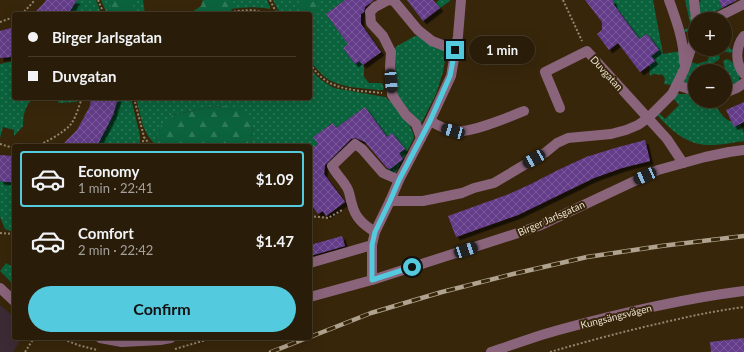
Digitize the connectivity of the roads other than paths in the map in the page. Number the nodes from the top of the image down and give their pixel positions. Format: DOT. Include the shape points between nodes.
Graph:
graph roads {
  1 [pos="388,0"];
  2 [pos="461,0"];
  3 [pos="669,0"];
  4 [pos="694,0"];
  5 [pos="744,4"];
  6 [pos="695,12"];
  7 [pos="728,12"];
  8 [pos="744,36"];
  9 [pos="455,50"];
  10 [pos="689,56"];
  11 [pos="684,70"];
  12 [pos="744,74"];
  13 [pos="744,83"];
  14 [pos="677,85"];
  15 [pos="688,89"];
  16 [pos="732,90"];
  17 [pos="560,108"];
  18 [pos="524,112"];
  19 [pos="648,118"];
  20 [pos="430,121"];
  21 [pos="421,138"];
  22 [pos="744,150"];
  23 [pos="683,163"];
  24 [pos="399,180"];
  25 [pos="390,201"];
  26 [pos="375,232"];
  27 [pos="372,245"];
  28 [pos="312,263"];
  29 [pos="372,280"];
  30 [pos="0,288"];
  31 [pos="744,291"];
  32 [pos="312,296"];
  33 [pos="12,299"];
  34 [pos="111,340"];
  35 [pos="160,340"];
  36 [pos="491,352"];
  1 -- 9 [label="street" via="394,1 418,30 432,40"];
  1 -- 21 [label="street" via="370,12 371,23 383,36 391,52 392,95 416,124"];
  2 -- 9 [label="street"];
  3 -- 11 [label="street" via="681,35"];
  4 -- 6 [label="street"];
  5 -- 7 [label="street"];
  8 -- 12 [label="street" via="737,46 737,57"];
  9 -- 20 [label="street" via="450,76"];
  10 -- 11 [label="street"];
  11 -- 14 [label="street"];
  13 -- 16 [label="street"];
  14 -- 15 [label="street"];
  14 -- 19 [label="street" via="672,94"];
  17 -- 19 [label="street, Duvgatan" via="544,72 587,51"];
  18 -- 20 [label="street" via="461,132 445,129"];
  19 -- 23 [label="street, Duvgatan"];
  19 -- 25 [label="street" via="638,125 611,134 568,138 494,183 422,201"];
  20 -- 21 [label="street"];
  21 -- 24 [label="street"];
  22 -- 23 [label="street, Birger Jarlsgatan"];
  23 -- 29 [label="street, Birger Jarlsgatan" via="658,170 541,225"];
  24 -- 25 [label="street"];
  24 -- 26 [label="street" via="383,173 355,144 332,166 347,187 352,207 361,223"];
  25 -- 26 [label="street"];
  26 -- 27 [label="street"];
  27 -- 28 [label="street"];
  27 -- 29 [label="street"];
  29 -- 32 [label="street, Birger Jarlsgatan"];
  30 -- 33 [label="street"];
  31 -- 36 [label="street, Kungsängsvägen" via="651,307 554,332"];
  34 -- 35 [label="street"];
}
